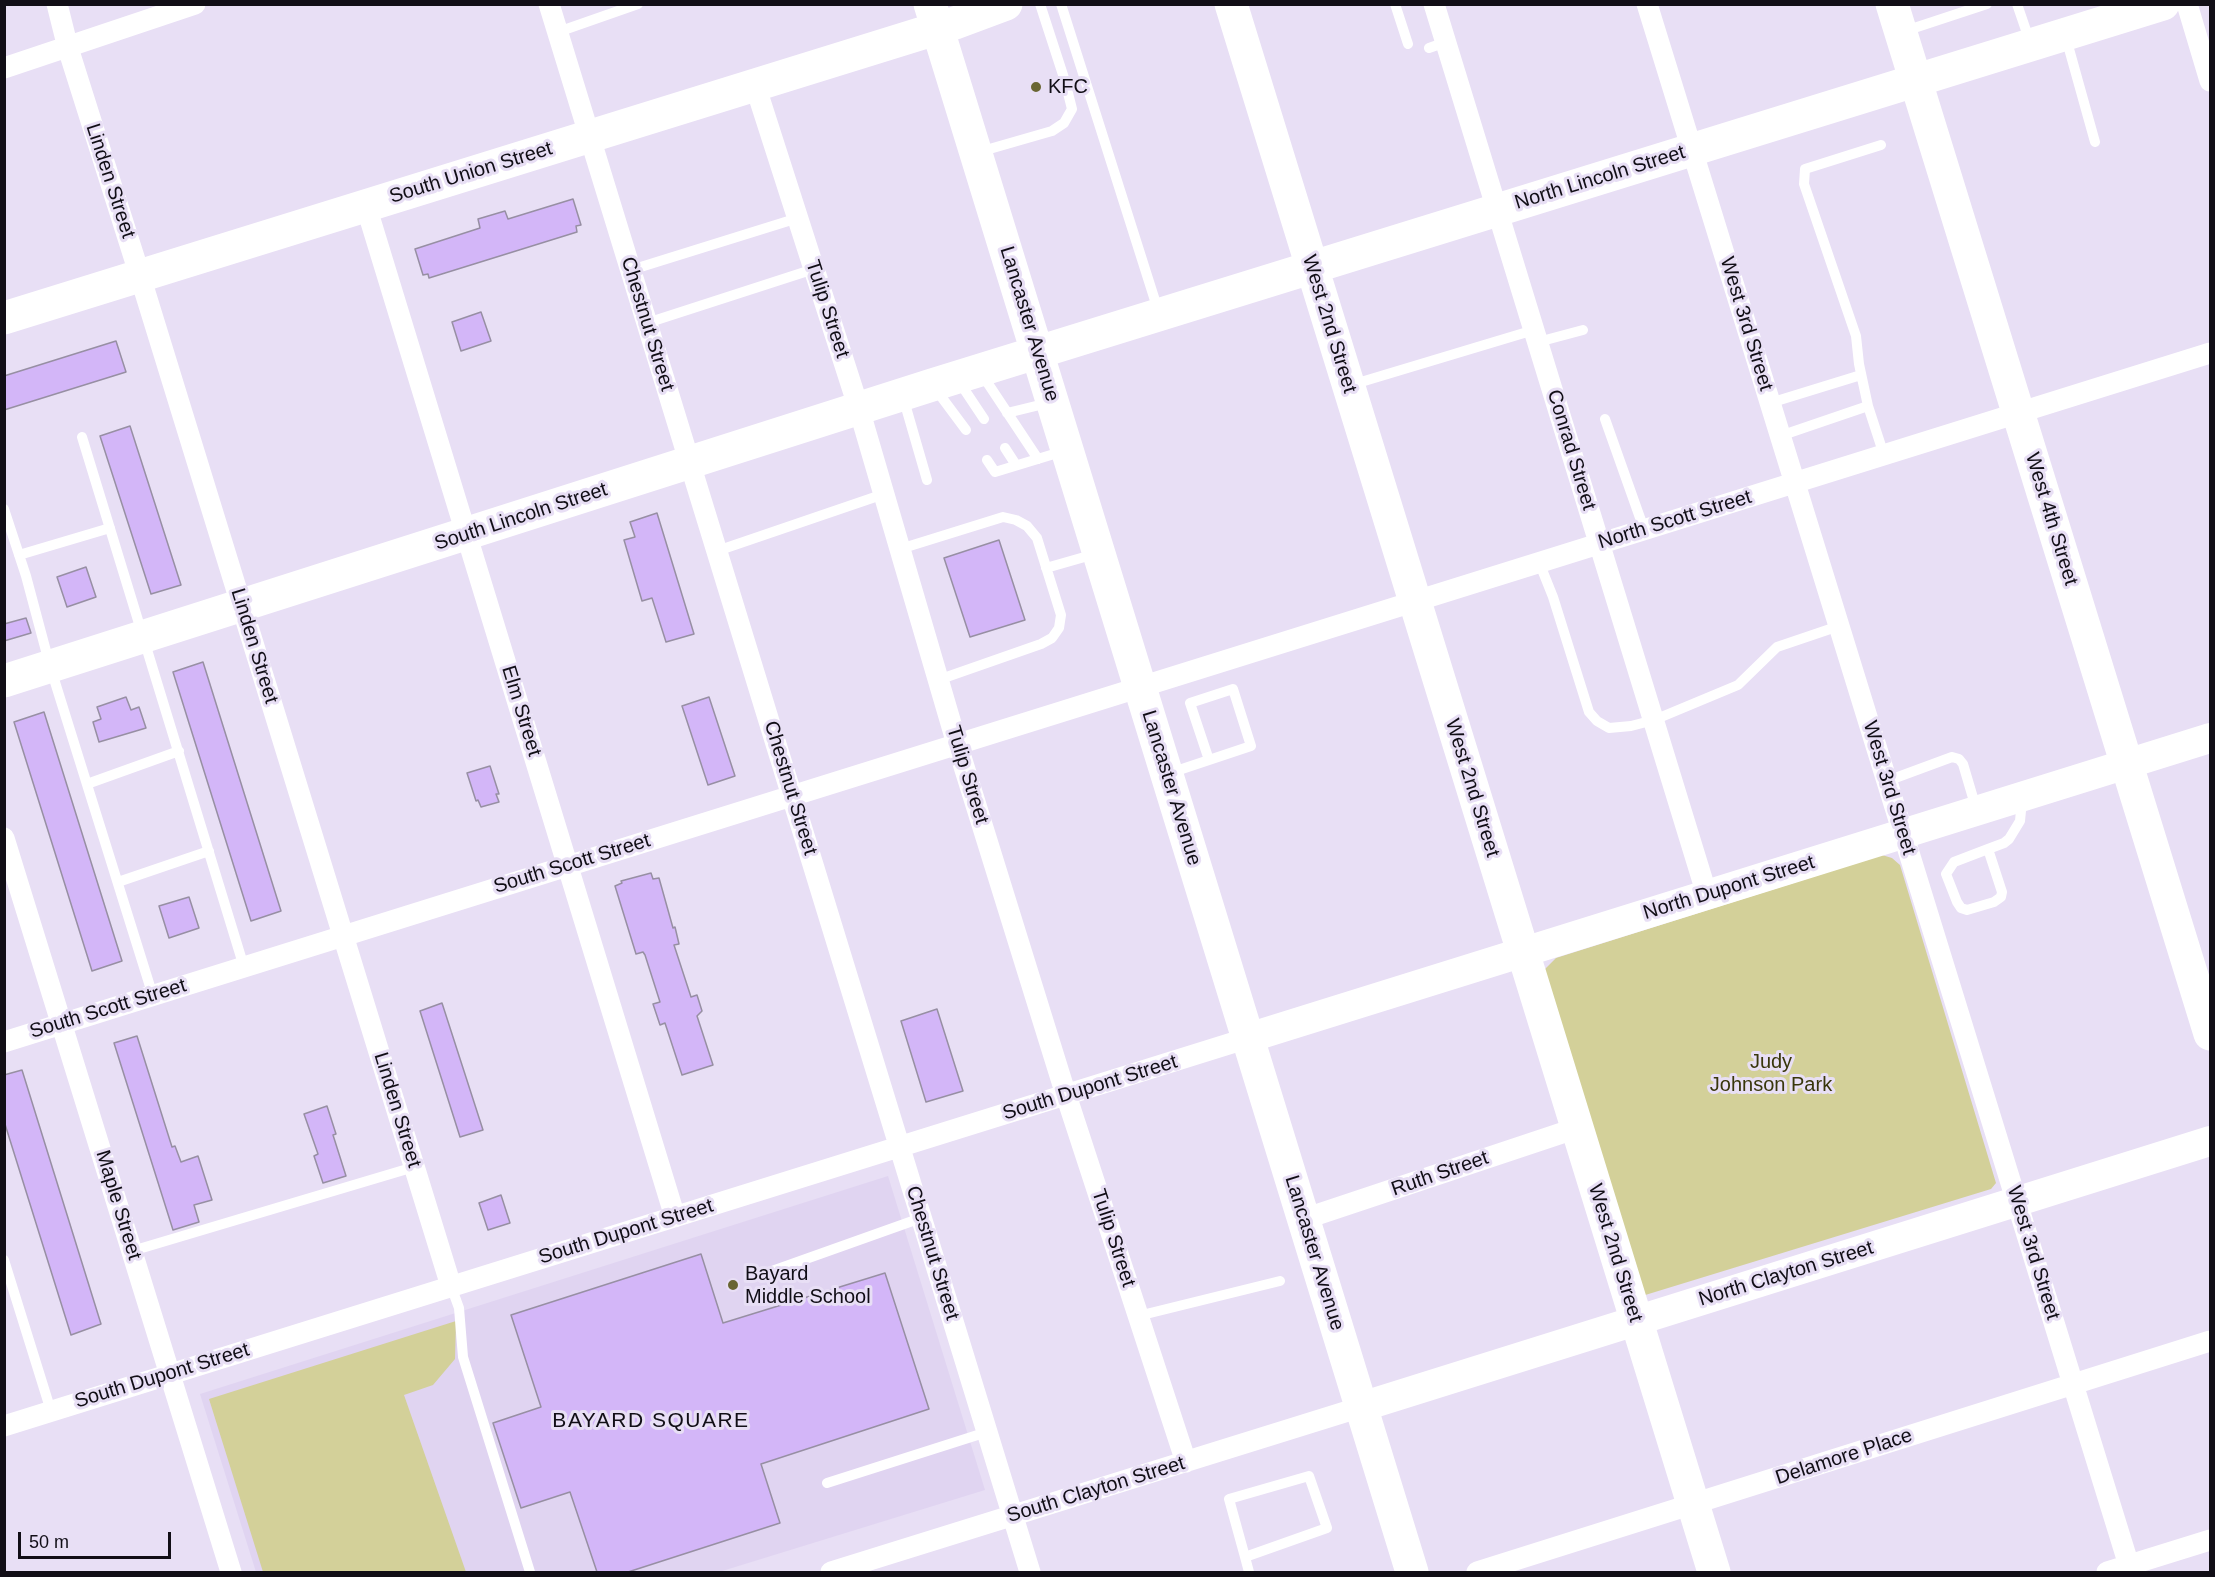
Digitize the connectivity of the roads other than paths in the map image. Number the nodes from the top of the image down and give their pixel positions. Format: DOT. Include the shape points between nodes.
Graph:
graph roads {
  1 [pos="57,4"];
  2 [pos="195,4"];
  3 [pos="549,4"];
  4 [pos="638,4"];
  5 [pos="1006,4"];
  6 [pos="1040,4"];
  7 [pos="1060,4"];
  8 [pos="1230,4"];
  9 [pos="1395,4"];
  10 [pos="1434,4"];
  11 [pos="1647,4"];
  12 [pos="1987,4"];
  13 [pos="2017,4"];
  14 [pos="2163,4"];
  15 [pos="2187,4"];
  16 [pos="934,16"];
  17 [pos="1896,19"];
  18 [pos="558,32"];
  19 [pos="2065,35"];
  20 [pos="1408,44"];
  21 [pos="2031,45"];
  22 [pos="68,48"];
  23 [pos="4,68"];
  24 [pos="1915,81"];
  25 [pos="2211,81"];
  26 [pos="755,85"];
  27 [pos="590,136"];
  28 [pos="2095,142"];
  29 [pos="1881,145"];
  30 [pos="1692,150"];
  31 [pos="976,153"];
  32 [pos="366,206"];
  33 [pos="1497,210"];
  34 [pos="798,218"];
  35 [pos="1312,268"];
  36 [pos="814,269"];
  37 [pos="631,270"];
  38 [pos="140,276"];
  39 [pos="1159,315"];
  40 [pos="4,318"];
  41 [pos="647,323"];
  42 [pos="1582,330"];
  43 [pos="1536,336"];
  44 [pos="1037,352"];
  45 [pos="2211,353"];
  46 [pos="1861,375"];
  47 [pos="943,382"];
  48 [pos="1348,386"];
  49 [pos="1052,401"];
  50 [pos="1770,403"];
  51 [pos="1868,406"];
  52 [pos="859,409"];
  53 [pos="1007,413"];
  54 [pos="2018,413"];
  55 [pos="984,418"];
  56 [pos="1605,419"];
  57 [pos="966,430"];
  58 [pos="1780,436"];
  59 [pos="82,437"];
  60 [pos="1005,448"];
  61 [pos="1053,454"];
  62 [pos="1884,455"];
  63 [pos="987,460"];
  64 [pos="690,463"];
  65 [pos="1016,465"];
  66 [pos="927,480"];
  67 [pos="1795,483"];
  68 [pos="884,494"];
  69 [pos="4,509"];
  70 [pos="110,528"];
  71 [pos="1644,529"];
  72 [pos="466,534"];
  73 [pos="1599,543"];
  74 [pos="900,549"];
  75 [pos="717,551"];
  76 [pos="1099,552"];
  77 [pos="19,555"];
  78 [pos="1539,562"];
  79 [pos="1046,568"];
  80 [pos="1414,601"];
  81 [pos="242,605"];
  82 [pos="1839,626"];
  83 [pos="144,636"];
  84 [pos="50,666"];
  85 [pos="938,680"];
  86 [pos="4,681"];
  87 [pos="1140,686"];
  88 [pos="1654,720"];
  89 [pos="2211,738"];
  90 [pos="957,744"];
  91 [pos="179,751"];
  92 [pos="1209,760"];
  93 [pos="2127,764"];
  94 [pos="1167,774"];
  95 [pos="1887,781"];
  96 [pos="87,784"];
  97 [pos="792,795"];
  98 [pos="2023,796"];
  99 [pos="1977,811"];
  100 [pos="1903,834"];
  101 [pos="4,838"];
  102 [pos="1988,849"];
  103 [pos="209,850"];
  104 [pos="568,866"];
  105 [pos="118,882"];
  106 [pos="1707,895"];
  107 [pos="343,936"];
  108 [pos="1523,952"];
  109 [pos="244,967"];
  110 [pos="153,996"];
  111 [pos="62,1024"];
  112 [pos="2211,1034"];
  113 [pos="1248,1038"];
  114 [pos="4,1042"];
  115 [pos="1066,1095"];
  116 [pos="1577,1128"];
  117 [pos="2211,1141"];
  118 [pos="899,1147"];
  119 [pos="414,1167"];
  120 [pos="2017,1202"];
  121 [pos="675,1216"];
  122 [pos="921,1218"];
  123 [pos="1304,1219"];
  124 [pos="132,1251"];
  125 [pos="4,1260"];
  126 [pos="758,1276"];
  127 [pos="1280,1281"];
  128 [pos="451,1286"];
  129 [pos="1138,1316"];
  130 [pos="1636,1321"];
  131 [pos="2211,1341"];
  132 [pos="170,1374"];
  133 [pos="2073,1384"];
  134 [pos="1361,1407"];
  135 [pos="51,1411"];
  136 [pos="4,1425"];
  137 [pos="987,1432"];
  138 [pos="1186,1462"];
  139 [pos="827,1482"];
  140 [pos="1693,1504"];
  141 [pos="1012,1516"];
  142 [pos="2211,1540"];
  143 [pos="1245,1557"];
  144 [pos="2130,1569"];
  145 [pos="231,1572"];
  146 [pos="530,1572"];
  147 [pos="831,1572"];
  148 [pos="1030,1572"];
  149 [pos="1249,1572"];
  150 [pos="1412,1572"];
  151 [pos="1477,1572"];
  152 [pos="1714,1572"];
  153 [pos="2107,1572"];
  1 -- 22 [label="street, Linden Street"];
  2 -- 22 [label="street"];
  3 -- 18 [label="street, Chestnut Street"];
  4 -- 18 [label="lane"];
  5 -- 16 [label="main road, South Union Street"];
  6 -- 31 [label="lane" via="1072,109 1064,123 1052,131"];
  7 -- 39 [label="lane"];
  8 -- 35 [label="main road, West 2nd Street"];
  9 -- 20 [label="lane"];
  10 -- 33 [label="street, Conrad Street" via="1437,45"];
  11 -- 30 [label="street, West 3rd Street"];
  12 -- 17 [label="lane"];
  13 -- 21 [label="lane"];
  14 -- 19 [label="main road, North Lincoln Street"];
  15 -- 25 [label="street"];
  16 -- 26 [label="main road, South Union Street"];
  16 -- 31 [label="main road, Lancaster Avenue"];
  17 -- 24 [label="main road, West 4th Street"];
  18 -- 27 [label="street, Chestnut Street"];
  19 -- 21 [label="main road, North Lincoln Street"];
  19 -- 28 [label="lane"];
  21 -- 24 [label="main road, North Lincoln Street"];
  22 -- 23 [label="street"];
  22 -- 38 [label="street, Linden Street"];
  24 -- 30 [label="main road, North Lincoln Street"];
  24 -- 54 [label="main road, West 4th Street"];
  26 -- 27 [label="main road, South Union Street"];
  26 -- 34 [label="street, Tulip Street"];
  27 -- 32 [label="main road, South Union Street"];
  27 -- 37 [label="street, Chestnut Street"];
  29 -- 46 [label="lane" via="1805,169 1804,184 1856,336"];
  30 -- 33 [label="main road, North Lincoln Street"];
  30 -- 50 [label="street, West 3rd Street"];
  31 -- 44 [label="main road, Lancaster Avenue"];
  32 -- 38 [label="main road, South Union Street"];
  32 -- 72 [label="street, Elm Street"];
  33 -- 35 [label="main road, North Lincoln Street"];
  33 -- 43 [label="street, Conrad Street"];
  34 -- 36 [label="street, Tulip Street"];
  34 -- 37 [label="lane"];
  35 -- 39 [label="main road, North Lincoln Street"];
  35 -- 48 [label="main road, West 2nd Street"];
  36 -- 41 [label="lane"];
  36 -- 52 [label="street, Tulip Street"];
  37 -- 41 [label="street, Chestnut Street"];
  38 -- 40 [label="main road, South Union Street"];
  38 -- 81 [label="street, Linden Street"];
  39 -- 44 [label="main road, North Lincoln Street"];
  41 -- 64 [label="street, Chestnut Street"];
  42 -- 43 [label="lane"];
  43 -- 48 [label="lane"];
  43 -- 73 [label="street, Conrad Street"];
  44 -- 47 [label="main road, South Lincoln Street"];
  44 -- 49 [label="main road, Lancaster Avenue"];
  45 -- 54 [label="street, North Scott Street"];
  46 -- 50 [label="lane"];
  46 -- 51 [label="lane"];
  47 -- 52 [label="main road, South Lincoln Street"];
  47 -- 53 [label="lane"];
  47 -- 55 [label="lane"];
  47 -- 57 [label="lane"];
  47 -- 66 [label="lane"];
  48 -- 80 [label="main road, West 2nd Street"];
  49 -- 53 [label="lane"];
  49 -- 61 [label="main road, Lancaster Avenue"];
  50 -- 58 [label="street, West 3rd Street"];
  51 -- 58 [label="lane"];
  51 -- 62 [label="lane"];
  52 -- 64 [label="main road, South Lincoln Street"];
  52 -- 68 [label="street, Tulip Street"];
  53 -- 61 [label="lane"];
  54 -- 62 [label="street, North Scott Street"];
  54 -- 93 [label="main road, West 4th Street"];
  56 -- 71 [label="lane"];
  58 -- 67 [label="street, West 3rd Street"];
  59 -- 70 [label="lane"];
  60 -- 65 [label="lane"];
  61 -- 65 [label="lane"];
  61 -- 76 [label="main road, Lancaster Avenue"];
  62 -- 67 [label="street, North Scott Street"];
  63 -- 65 [label="lane" via="995,472"];
  64 -- 72 [label="main road, South Lincoln Street"];
  64 -- 75 [label="street, Chestnut Street"];
  67 -- 71 [label="street, North Scott Street"];
  67 -- 82 [label="street, West 3rd Street"];
  68 -- 74 [label="street, Tulip Street"];
  68 -- 75 [label="lane"];
  69 -- 77 [label="lane"];
  70 -- 77 [label="lane"];
  70 -- 83 [label="lane"];
  71 -- 73 [label="street, North Scott Street"];
  72 -- 81 [label="main road, South Lincoln Street"];
  72 -- 104 [label="street, Elm Street"];
  73 -- 78 [label="street, North Scott Street"];
  73 -- 88 [label="street, Conrad Street"];
  74 -- 79 [label="lane" via="1003,517 1028,526 1037,538"];
  74 -- 85 [label="street, Tulip Street"];
  75 -- 97 [label="street, Chestnut Street"];
  76 -- 79 [label="lane"];
  76 -- 87 [label="main road, Lancaster Avenue"];
  77 -- 84 [label="lane"];
  78 -- 80 [label="street, North Scott Street"];
  78 -- 88 [label="lane" via="1589,712 1609,728"];
  79 -- 85 [label="lane" via="1061,615 1052,638 1026,651"];
  80 -- 87 [label="street, North Scott Street"];
  80 -- 108 [label="main road, West 2nd Street"];
  81 -- 83 [label="main road, South Lincoln Street"];
  81 -- 107 [label="street, Linden Street"];
  82 -- 88 [label="lane" via="1778,647 1738,685"];
  82 -- 95 [label="street, West 3rd Street"];
  83 -- 84 [label="main road, South Lincoln Street"];
  83 -- 91 [label="lane"];
  84 -- 86 [label="main road, South Lincoln Street"];
  84 -- 96 [label="lane"];
  85 -- 90 [label="street, Tulip Street"];
  87 -- 90 [label="street, South Scott Street"];
  87 -- 94 [label="main road, Lancaster Avenue"];
  88 -- 106 [label="street, Conrad Street"];
  89 -- 93 [label="street, North Dupont Street"];
  90 -- 97 [label="street, South Scott Street"];
  90 -- 115 [label="street, Tulip Street"];
  91 -- 96 [label="lane"];
  91 -- 103 [label="lane"];
  92 -- 92 [label="lane" via="1190,703 1233,689 1251,746"];
  92 -- 94 [label="lane"];
  93 -- 98 [label="street, North Dupont Street"];
  93 -- 112 [label="main road, West 4th Street"];
  94 -- 113 [label="main road, Lancaster Avenue"];
  95 -- 99 [label="lane" via="1952,757 1959,759"];
  95 -- 100 [label="street, West 3rd Street"];
  96 -- 105 [label="lane"];
  97 -- 104 [label="street, South Scott Street"];
  97 -- 118 [label="street, Chestnut Street"];
  98 -- 99 [label="street, North Dupont Street"];
  98 -- 102 [label="lane" via="2014,835"];
  99 -- 100 [label="street, North Dupont Street"];
  100 -- 106 [label="street, North Dupont Street"];
  100 -- 120 [label="street, West 3rd Street"];
  101 -- 111 [label="street, Maple Street"];
  102 -- 102 [label="lane" via="1954,862 1946,874 1961,908 1967,910 2001,897"];
  103 -- 105 [label="lane"];
  103 -- 109 [label="lane"];
  104 -- 107 [label="street, South Scott Street"];
  104 -- 121 [label="street, Elm Street"];
  105 -- 110 [label="lane"];
  106 -- 108 [label="street, North Dupont Street"];
  107 -- 109 [label="street, South Scott Street"];
  107 -- 119 [label="street, Linden Street"];
  108 -- 113 [label="street, North Dupont Street"];
  108 -- 116 [label="main road, West 2nd Street"];
  109 -- 110 [label="street, South Scott Street"];
  110 -- 111 [label="street, South Scott Street"];
  111 -- 114 [label="street, South Scott Street"];
  111 -- 124 [label="street, Maple Street"];
  113 -- 115 [label="street, South Dupont Street"];
  113 -- 123 [label="main road, Lancaster Avenue"];
  115 -- 118 [label="street, South Dupont Street"];
  115 -- 129 [label="street, Tulip Street"];
  116 -- 123 [label="street, Ruth Street"];
  116 -- 130 [label="main road, West 2nd Street"];
  117 -- 120 [label="street, North Clayton Street"];
  118 -- 121 [label="street, South Dupont Street"];
  118 -- 122 [label="street, Chestnut Street"];
  119 -- 124 [label="lane"];
  119 -- 128 [label="street, Linden Street"];
  120 -- 130 [label="street, North Clayton Street"];
  120 -- 133 [label="street, West 3rd Street"];
  121 -- 128 [label="street, South Dupont Street"];
  122 -- 126 [label="lane"];
  122 -- 137 [label="street, Chestnut Street"];
  123 -- 134 [label="main road, Lancaster Avenue"];
  124 -- 132 [label="street, Maple Street"];
  125 -- 135 [label="lane"];
  127 -- 129 [label="lane"];
  128 -- 132 [label="street, South Dupont Street"];
  128 -- 146 [label="lane" via="459,1308 463,1358"];
  129 -- 138 [label="street, Tulip Street"];
  130 -- 134 [label="street, North Clayton Street"];
  130 -- 140 [label="main road, West 2nd Street"];
  131 -- 133 [label="street, Delamore Place"];
  132 -- 135 [label="street, South Dupont Street"];
  132 -- 145 [label="street, Maple Street"];
  133 -- 140 [label="street, Delamore Place"];
  133 -- 144 [label="street, West 3rd Street"];
  134 -- 138 [label="street, South Clayton Street"];
  134 -- 150 [label="main road, Lancaster Avenue"];
  135 -- 136 [label="street, South Dupont Street"];
  137 -- 139 [label="lane"];
  137 -- 141 [label="street, Chestnut Street"];
  138 -- 141 [label="street, South Clayton Street"];
  140 -- 151 [label="street, Delamore Place"];
  140 -- 152 [label="main road, West 2nd Street"];
  141 -- 147 [label="street, South Clayton Street"];
  141 -- 148 [label="street, Chestnut Street"];
  142 -- 144 [label="street"];
  143 -- 143 [label="lane" via="1229,1499 1309,1476 1327,1528"];
  143 -- 149 [label="lane"];
  144 -- 153 [label="street"];
}
